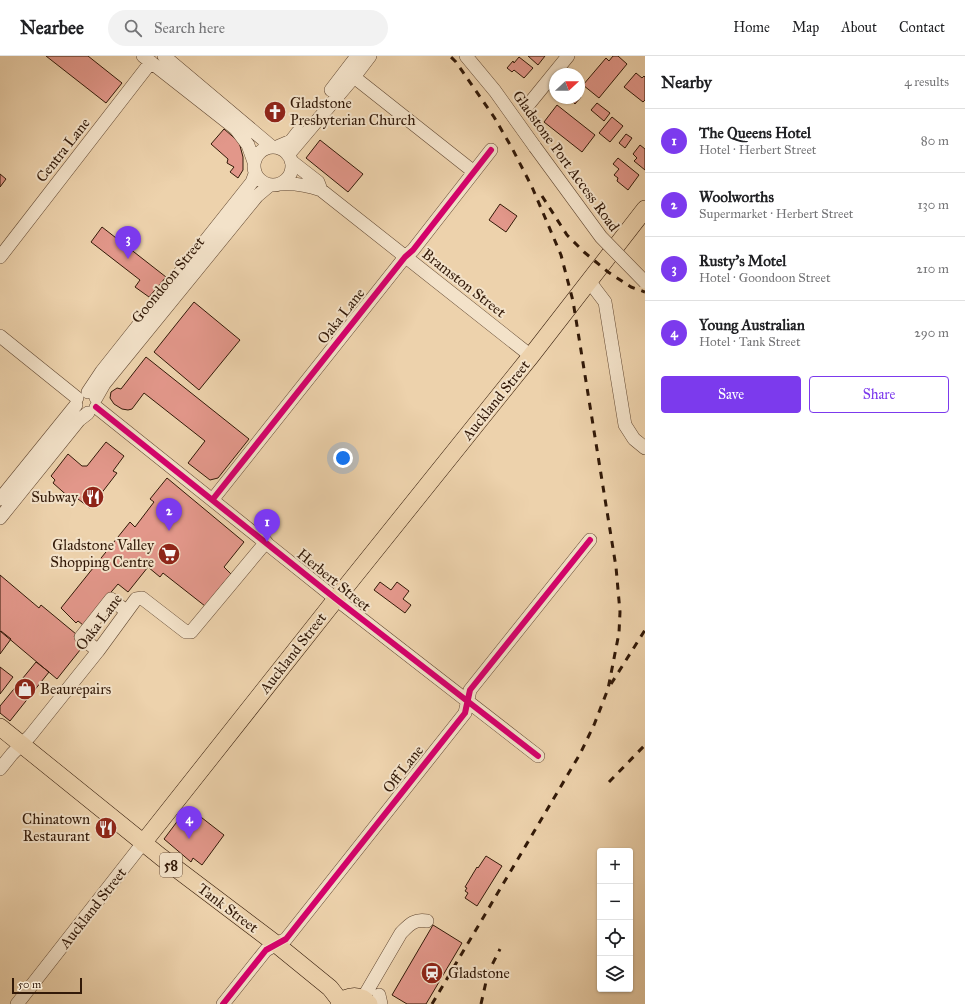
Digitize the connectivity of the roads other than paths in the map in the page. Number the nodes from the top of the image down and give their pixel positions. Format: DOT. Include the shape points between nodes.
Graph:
graph roads {
  1 [pos="165,56"];
  2 [pos="357,56"];
  3 [pos="370,56"];
  4 [pos="466,56"];
  5 [pos="568,56"];
  6 [pos="147,59"];
  7 [pos="354,77"];
  8 [pos="529,104"];
  9 [pos="491,150"];
  10 [pos="282,152"];
  11 [pos="254,168"];
  12 [pos="474,172"];
  13 [pos="275,184"];
  14 [pos="322,190"];
  15 [pos="645,209"];
  16 [pos="0,257"];
  17 [pos="405,257"];
  18 [pos="589,281"];
  19 [pos="645,282"];
  20 [pos="0,336"];
  21 [pos="531,356"];
  22 [pos="87,402"];
  23 [pos="645,448"];
  24 [pos="0,499"];
  25 [pos="213,499"];
  26 [pos="0,518"];
  27 [pos="590,540"];
  28 [pos="266,542"];
  29 [pos="336,599"];
  30 [pos="126,611"];
  31 [pos="96,654"];
  32 [pos="467,702"];
  33 [pos="0,727"];
  34 [pos="21,744"];
  35 [pos="538,756"];
  36 [pos="0,769"];
  37 [pos="143,843"];
  38 [pos="428,921"];
  39 [pos="276,944"];
  40 [pos="373,1000"];
  41 [pos="340,1003"];
  42 [pos="17,1004"];
  43 [pos="223,1004"];
  1 -- 10 [label="street, Bramston Street"];
  2 -- 10 [label="street"];
  3 -- 7 [label="street"];
  4 -- 19 [label="street, Gladstone Port Access Road, bridge" via="495,91 596,232"];
  5 -- 8 [label="street"];
  6 -- 11 [label="street" via="236,129 248,145"];
  6 -- 16 [label="street, Centra Lane"];
  7 -- 10 [label="street"];
  7 -- 12 [label="street"];
  9 -- 12 [label="street, Oaka Lane"];
  10 -- 11 [label="street" via="267,148 258,153"];
  10 -- 13 [label="street" via="291,172 285,181"];
  10 -- 14 [label="street, Bramston Street" via="318,182"];
  11 -- 13 [label="street" via="264,183"];
  11 -- 22 [label="street, Goondoon Street" via="252,182 102,371"];
  12 -- 17 [label="street, Oaka Lane"];
  13 -- 14 [label="street, Bramston Street" via="295,183"];
  13 -- 22 [label="street, Goondoon Street" via="258,196"];
  14 -- 17 [label="street, Bramston Street"];
  15 -- 18 [label="main road, Auckland Street"];
  17 -- 21 [label="street, Bramston Street"];
  17 -- 25 [label="street, Oaka Lane"];
  18 -- 21 [label="main road, Auckland Street"];
  18 -- 23 [label="street" via="605,302 625,425 634,439"];
  20 -- 22 [label="street, Herbert Street"];
  21 -- 29 [label="main road, Auckland Street"];
  22 -- 24 [label="street, Goondoon Street"];
  22 -- 25 [label="street, Herbert Street"];
  22 -- 26 [label="street, Goondoon Street" via="80,420"];
  25 -- 28 [label="street, Herbert Street"];
  27 -- 32 [label="street, Off Lane" via="470,690"];
  28 -- 29 [label="street, Herbert Street"];
  28 -- 30 [label="street, Oaka Lane" via="191,632 186,632 142,598 136,599"];
  29 -- 32 [label="street, Herbert Street"];
  29 -- 37 [label="main road, Auckland Street"];
  30 -- 31 [label="street, Oaka Lane"];
  30 -- 31 [label="street" via="111,600 81,637"];
  31 -- 34 [label="street, Oaka Lane"];
  32 -- 35 [label="street, Herbert Street"];
  32 -- 39 [label="street, Off Lane" via="464,713 286,939"];
  33 -- 34 [label="main road, Tank Street / 58"];
  34 -- 36 [label="street, Oaka Lane"];
  34 -- 37 [label="main road, Tank Street / 58"];
  37 -- 39 [label="main road, Tank Street / 58"];
  37 -- 42 [label="street, Auckland Street"];
  38 -- 40 [label="street" via="418,920 401,933"];
  39 -- 41 [label="main road, Tank Street / 58" via="330,988"];
  39 -- 43 [label="street, Off Lane" via="263,953"];
  40 -- 41 [label="main road, 58" via="352,996"];
}
